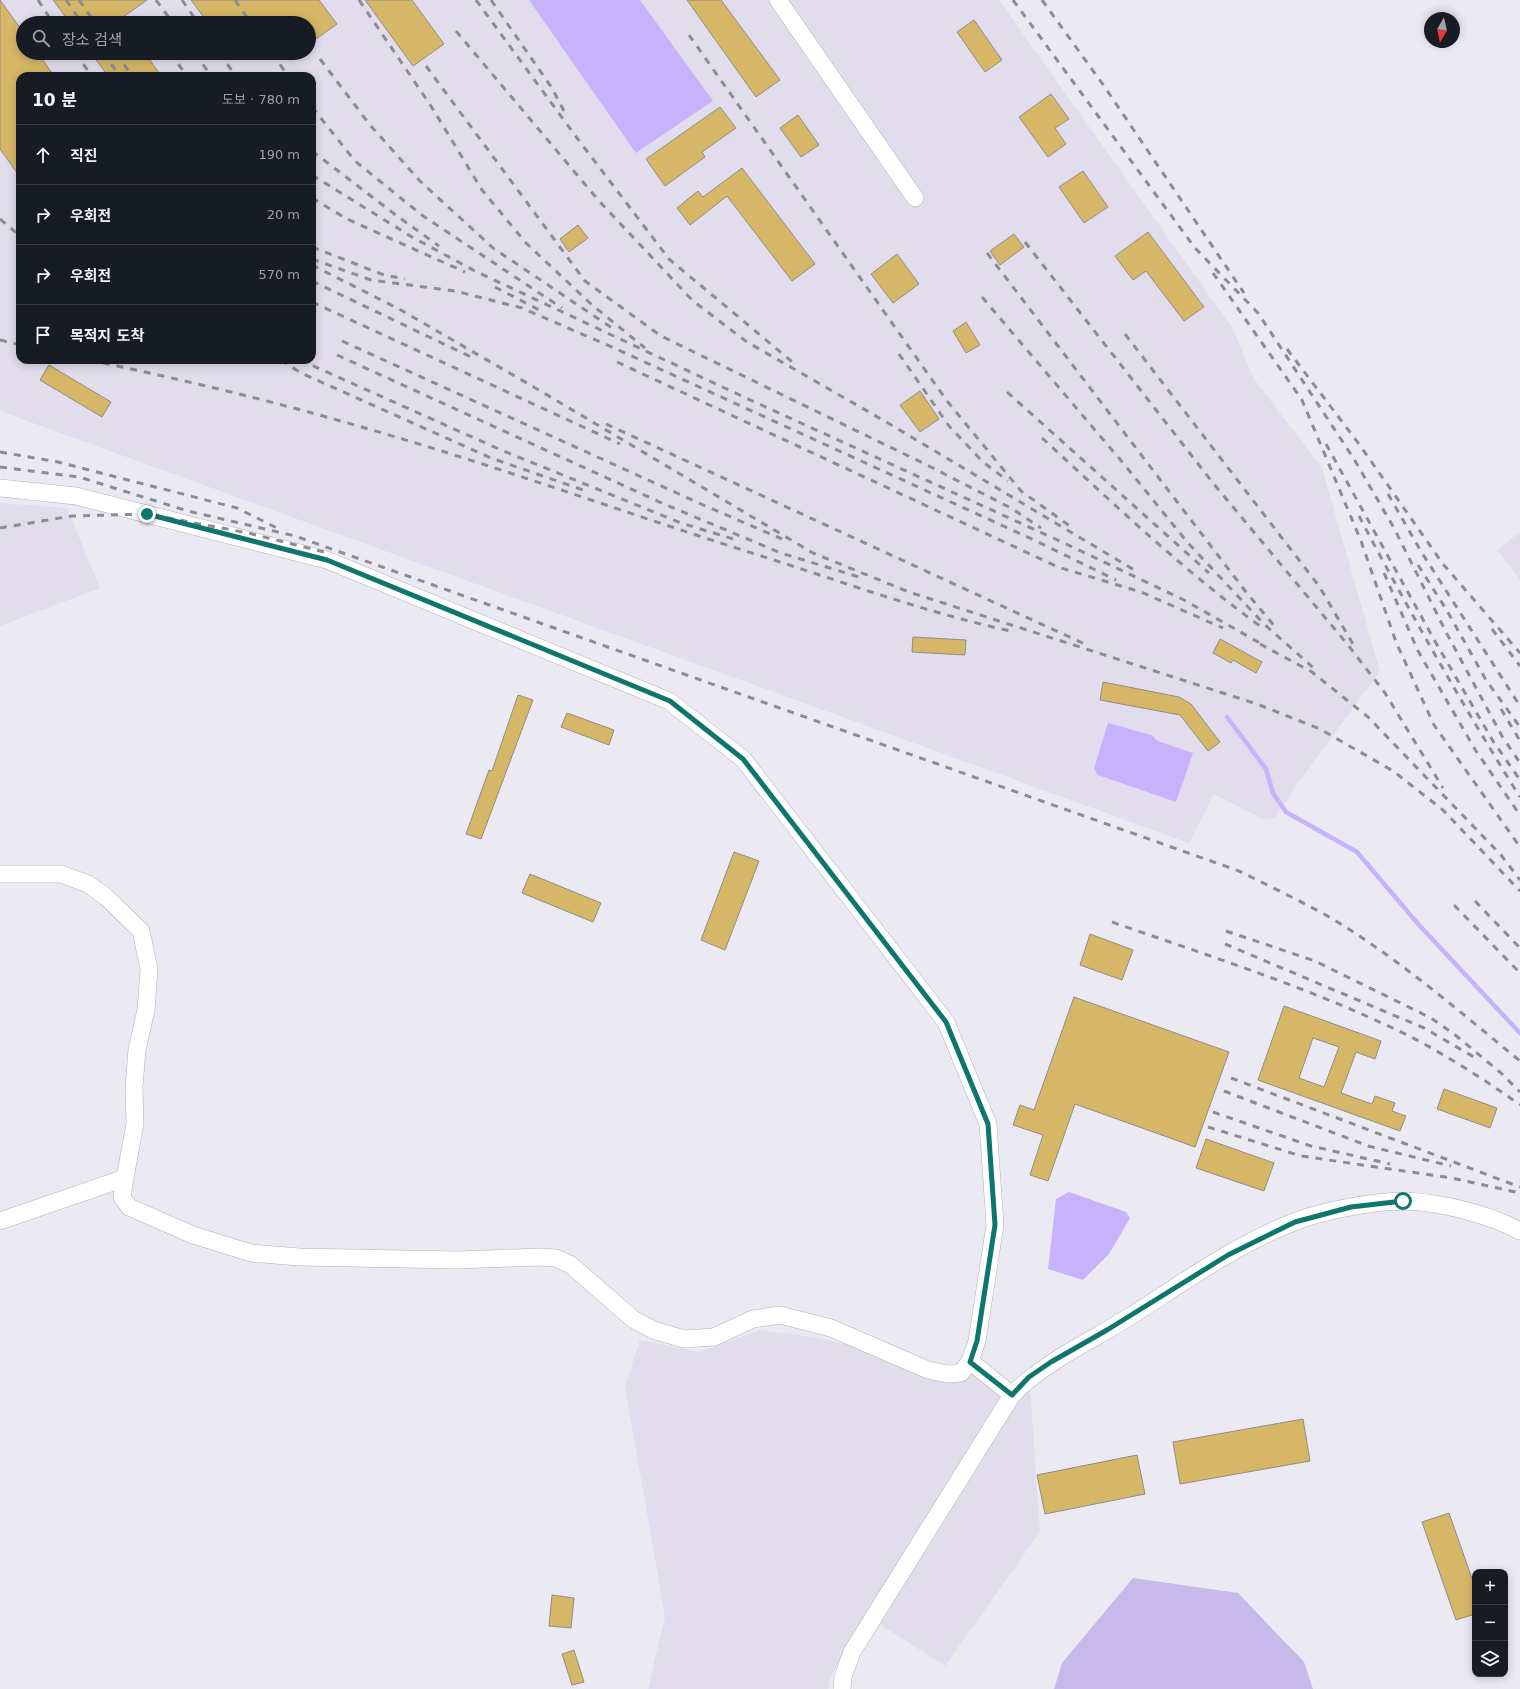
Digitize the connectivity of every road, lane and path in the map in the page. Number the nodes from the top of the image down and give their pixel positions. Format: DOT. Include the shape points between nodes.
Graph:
graph roads {
  1 [pos="778,0"];
  2 [pos="915,198"];
  3 [pos="0,488"];
  4 [pos="0,874"];
  5 [pos="125,1178"];
  6 [pos="0,1221"];
  7 [pos="1520,1231"];
  8 [pos="970,1362"];
  9 [pos="1012,1395"];
  10 [pos="842,1689"];
  1 -- 2 [label="street"];
  3 -- 8 [label="street" via="76,496 327,560 670,701 743,759 946,1022 988,1124 995,1225 977,1341"];
  4 -- 5 [label="street" via="61,874 88,884 106,897 141,931 150,969 146,1010 136,1057 135,1124"];
  5 -- 6 [label="street"];
  5 -- 8 [label="street" via="122,1197 129,1207 192,1235 251,1252 299,1257 458,1260 556,1258 571,1265 633,1319 653,1330 684,1338 714,1337 753,1319 780,1315 831,1328 928,1370 948,1374 961,1373"];
  7 -- 9 [label="street" via="1480,1215 1443,1206 1403,1201 1351,1207 1295,1222 1228,1255 1051,1362 1029,1377"];
  8 -- 9 [label="street"];
  9 -- 10 [label="street" via="852,1652 843,1677"];
}
